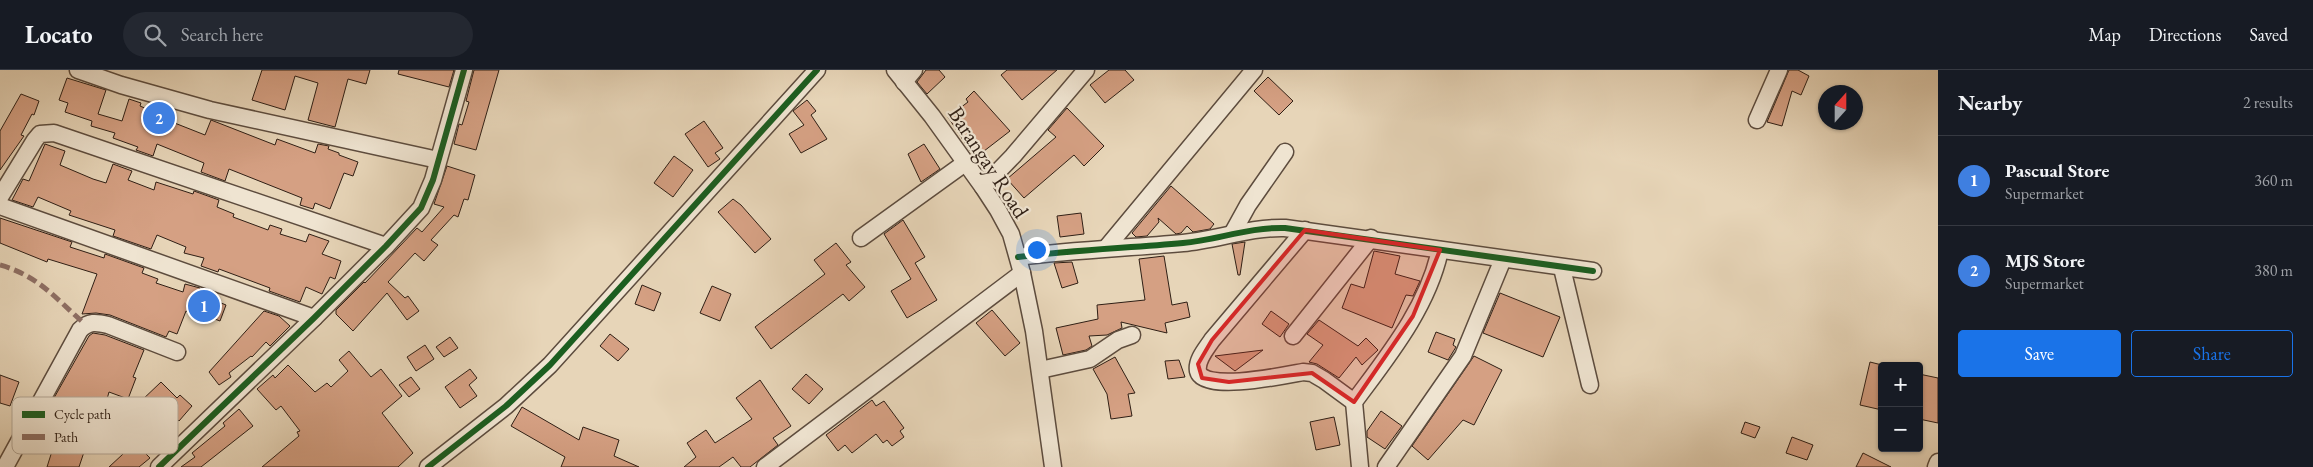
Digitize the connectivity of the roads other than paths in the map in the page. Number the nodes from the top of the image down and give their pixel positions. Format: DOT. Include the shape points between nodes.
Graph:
graph roads {
  1 [pos="78,70"];
  2 [pos="464,70"];
  3 [pos="817,70"];
  4 [pos="1086,70"];
  5 [pos="1254,70"];
  6 [pos="1779,70"];
  7 [pos="904,74"];
  8 [pos="1756,120"];
  9 [pos="1285,152"];
  10 [pos="438,160"];
  11 [pos="965,163"];
  12 [pos="983,187"];
  13 [pos="0,197"];
  14 [pos="0,206"];
  15 [pos="1305,230"];
  16 [pos="1232,234"];
  17 [pos="861,238"];
  18 [pos="1371,238"];
  19 [pos="386,246"];
  20 [pos="1107,247"];
  21 [pos="1440,250"];
  22 [pos="1503,259"];
  23 [pos="1020,265"];
  24 [pos="1562,268"];
  25 [pos="1594,271"];
  26 [pos="314,318"];
  27 [pos="1132,335"];
  28 [pos="1293,336"];
  29 [pos="177,352"];
  30 [pos="1040,370"];
  31 [pos="1590,385"];
  32 [pos="43,397"];
  33 [pos="1354,402"];
  34 [pos="178,450"];
  35 [pos="12,454"];
  36 [pos="173,454"];
  37 [pos="1938,462"];
  38 [pos="5,467"];
  39 [pos="160,467"];
  40 [pos="428,467"];
  41 [pos="765,467"];
  42 [pos="1053,467"];
  43 [pos="1360,467"];
  44 [pos="1386,467"];
  45 [pos="1936,467"];
  1 -- 10 [label="street" via="128,88 210,110"];
  2 -- 10 [label="street"];
  3 -- 40 [label="street" via="550,365 506,406"];
  4 -- 12 [label="street" via="1019,150"];
  5 -- 20 [label="street"];
  6 -- 8 [label="street"];
  7 -- 11 [label="street, Barangay Road"];
  9 -- 16 [label="street"];
  10 -- 19 [label="street" via="434,180 421,208"];
  11 -- 12 [label="street, Barangay Road"];
  11 -- 17 [label="street"];
  12 -- 23 [label="street, Barangay Road" via="1010,234"];
  13 -- 19 [label="street" via="40,134 54,133"];
  14 -- 26 [label="street"];
  15 -- 16 [label="street" via="1269,228"];
  15 -- 18 [label="street"];
  15 -- 33 [label="street" via="1212,340 1202,354 1198,373 1212,382 1229,382 1303,372 1312,374"];
  16 -- 20 [label="street" via="1183,243"];
  18 -- 21 [label="street"];
  18 -- 28 [label="street"];
  19 -- 26 [label="street"];
  20 -- 23 [label="street"];
  21 -- 22 [label="street"];
  21 -- 33 [label="street" via="1431,281 1413,316"];
  22 -- 24 [label="street"];
  22 -- 44 [label="street" via="1462,356"];
  23 -- 30 [label="street, Barangay Road"];
  23 -- 41 [label="street"];
  24 -- 25 [label="street"];
  24 -- 31 [label="street"];
  26 -- 34 [label="street"];
  27 -- 30 [label="street" via="1118,340 1090,359"];
  29 -- 32 [label="street" via="103,324 85,324"];
  30 -- 42 [label="street, Barangay Road"];
  33 -- 43 [label="street"];
  35 -- 38 [label="street"];
  36 -- 39 [label="street"];
  37 -- 45 [label="street"];
}
